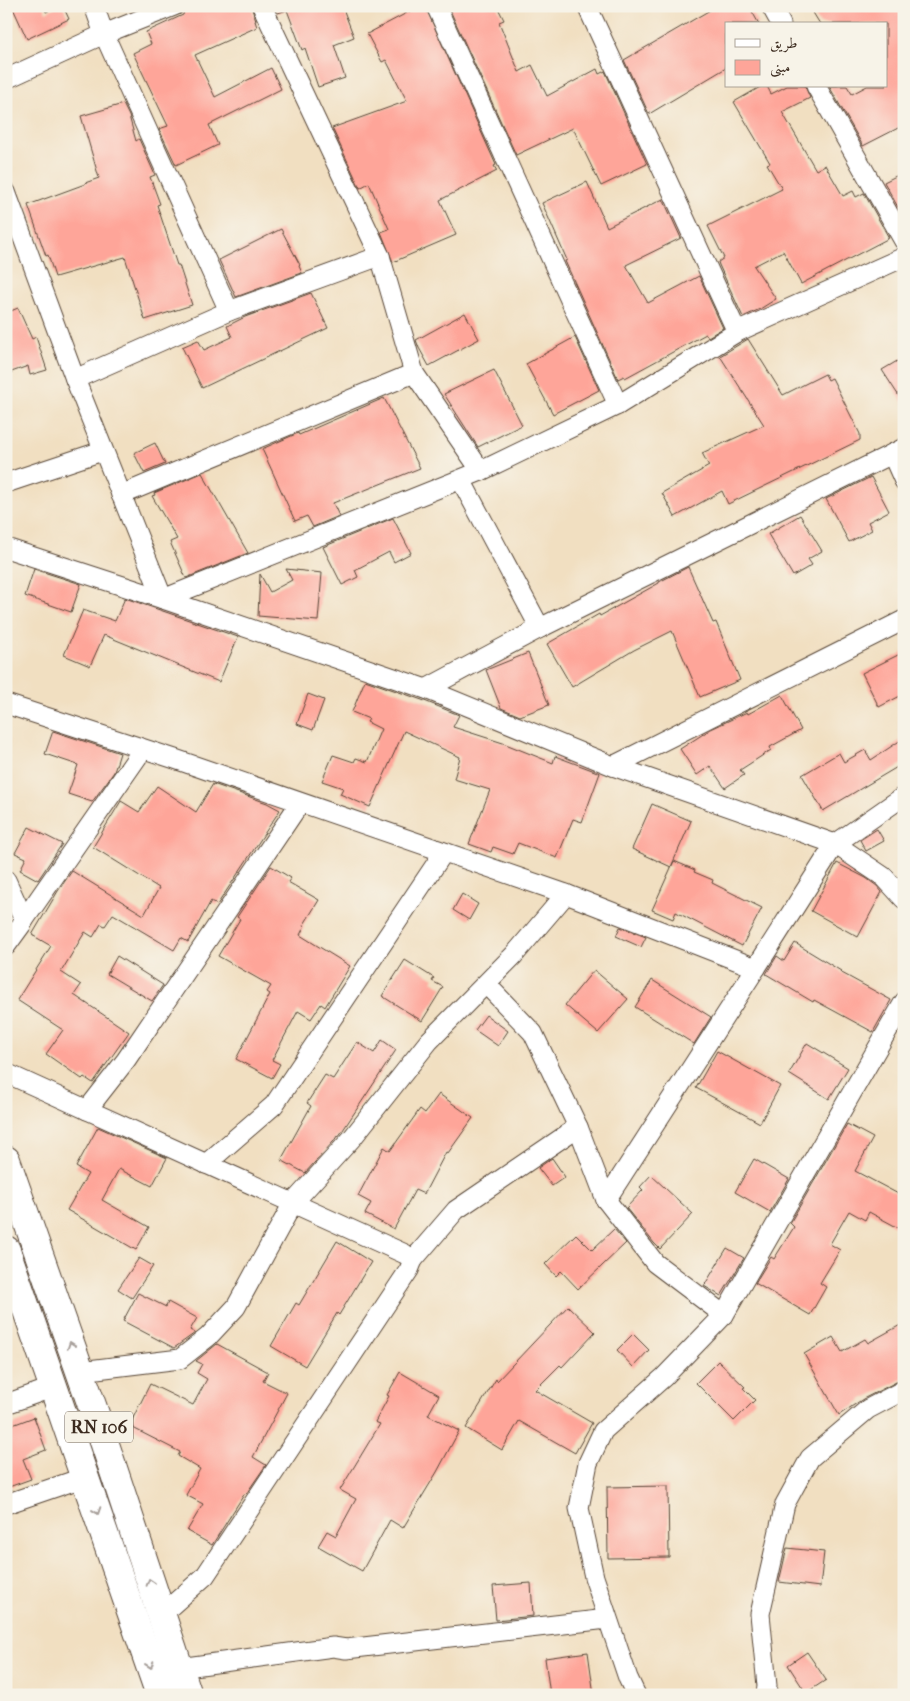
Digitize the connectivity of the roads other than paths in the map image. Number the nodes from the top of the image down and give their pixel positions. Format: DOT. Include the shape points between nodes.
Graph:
graph roads {
  1 [pos="94,6"];
  2 [pos="174,6"];
  3 [pos="262,6"];
  4 [pos="436,6"];
  5 [pos="587,6"];
  6 [pos="771,6"];
  7 [pos="779,22"];
  8 [pos="104,34"];
  9 [pos="6,79"];
  10 [pos="817,88"];
  11 [pos="6,192"];
  12 [pos="904,241"];
  13 [pos="380,256"];
  14 [pos="904,257"];
  15 [pos="229,311"];
  16 [pos="737,332"];
  17 [pos="414,373"];
  18 [pos="75,379"];
  19 [pos="618,406"];
  20 [pos="898,451"];
  21 [pos="104,453"];
  22 [pos="481,471"];
  23 [pos="461,480"];
  24 [pos="904,481"];
  25 [pos="6,483"];
  26 [pos="121,495"];
  27 [pos="6,548"];
  28 [pos="163,599"];
  29 [pos="904,620"];
  30 [pos="540,628"];
  31 [pos="426,689"];
  32 [pos="6,704"];
  33 [pos="143,749"];
  34 [pos="613,766"];
  35 [pos="904,796"];
  36 [pos="300,802"];
  37 [pos="835,844"];
  38 [pos="444,852"];
  39 [pos="6,880"];
  40 [pos="566,894"];
  41 [pos="904,899"];
  42 [pos="24,920"];
  43 [pos="6,946"];
  44 [pos="756,968"];
  45 [pos="486,984"];
  46 [pos="904,1002"];
  47 [pos="6,1073"];
  48 [pos="87,1110"];
  49 [pos="578,1127"];
  50 [pos="6,1160"];
  51 [pos="206,1164"];
  52 [pos="606,1200"];
  53 [pos="293,1203"];
  54 [pos="6,1250"];
  55 [pos="413,1260"];
  56 [pos="14,1296"];
  57 [pos="724,1315"];
  58 [pos="80,1372"];
  59 [pos="54,1387"];
  60 [pos="904,1390"];
  61 [pos="6,1404"];
  62 [pos="85,1477"];
  63 [pos="6,1504"];
  64 [pos="161,1615"];
  65 [pos="607,1619"];
  66 [pos="179,1668"];
  67 [pos="160,1695"];
  68 [pos="188,1695"];
  69 [pos="636,1695"];
  70 [pos="766,1695"];
  1 -- 8 [label="street"];
  2 -- 8 [label="street"];
  3 -- 13 [label="street"];
  4 -- 19 [label="street"];
  5 -- 16 [label="street"];
  6 -- 7 [label="street"];
  8 -- 9 [label="street"];
  8 -- 15 [label="street"];
  10 -- 12 [label="street"];
  11 -- 18 [label="street"];
  13 -- 15 [label="street"];
  13 -- 17 [label="street"];
  14 -- 16 [label="street"];
  15 -- 18 [label="street"];
  16 -- 19 [label="street"];
  17 -- 22 [label="street"];
  17 -- 26 [label="street"];
  18 -- 21 [label="street"];
  19 -- 22 [label="street"];
  20 -- 24 [label="street"];
  20 -- 30 [label="street"];
  21 -- 25 [label="street"];
  21 -- 26 [label="street"];
  22 -- 23 [label="street"];
  23 -- 28 [label="street"];
  23 -- 30 [label="street"];
  26 -- 28 [label="street"];
  27 -- 28 [label="street"];
  28 -- 31 [label="street"];
  29 -- 34 [label="street"];
  30 -- 31 [label="street"];
  31 -- 34 [label="street"];
  32 -- 33 [label="street"];
  33 -- 36 [label="street"];
  33 -- 42 [label="street"];
  34 -- 37 [label="street"];
  35 -- 37 [label="street"];
  36 -- 38 [label="street"];
  36 -- 48 [label="street" via="126,1060"];
  37 -- 41 [label="street" via="884,877"];
  37 -- 44 [label="street"];
  38 -- 40 [label="street"];
  38 -- 51 [label="street" via="274,1105"];
  39 -- 42 [label="street"];
  40 -- 44 [label="street"];
  40 -- 45 [label="street"];
  42 -- 43 [label="street"];
  44 -- 52 [label="street"];
  45 -- 49 [label="street" via="533,1033"];
  45 -- 53 [label="street" via="429,1041 353,1137"];
  46 -- 57 [label="street"];
  47 -- 48 [label="street"];
  48 -- 51 [label="street"];
  49 -- 52 [label="street"];
  49 -- 55 [label="street" via="456,1210"];
  58 -- 50 [label="main road, RN 106, one-way"];
  51 -- 53 [label="street"];
  52 -- 57 [label="street" via="655,1263"];
  53 -- 55 [label="street"];
  53 -- 58 [label="street" via="236,1307 208,1337 180,1359"];
  54 -- 56 [label="main road, RN 106"];
  55 -- 64 [label="street" via="205,1576"];
  56 -- 59 [label="main road, RN 106"];
  57 -- 65 [label="street" via="664,1377 603,1431 588,1463 579,1508"];
  64 -- 58 [label="main road, RN 106, one-way"];
  59 -- 61 [label="street"];
  59 -- 62 [label="main road, RN 106"];
  60 -- 70 [label="street" via="868,1409 810,1458 786,1504 760,1614"];
  62 -- 63 [label="street"];
  62 -- 67 [label="main road, RN 106, one-way"];
  64 -- 66 [label="main road, RN 106"];
  65 -- 66 [label="street" via="346,1650 333,1647"];
  65 -- 69 [label="street"];
  66 -- 68 [label="main road, RN 106"];
}
